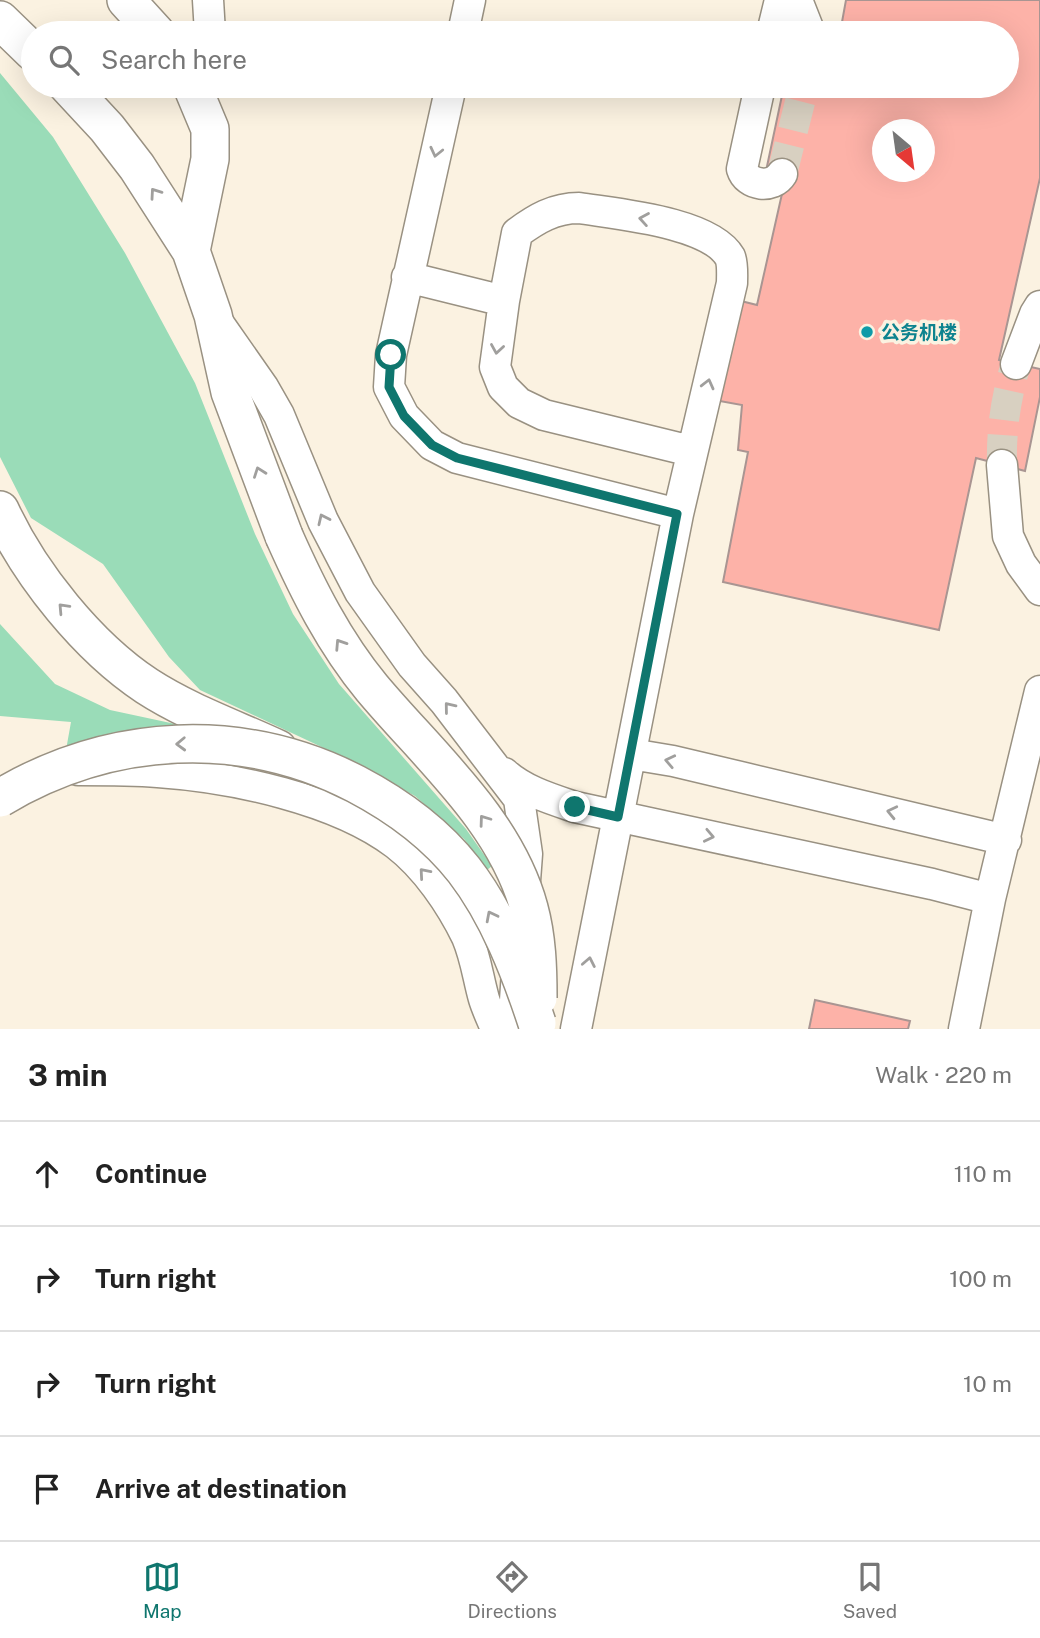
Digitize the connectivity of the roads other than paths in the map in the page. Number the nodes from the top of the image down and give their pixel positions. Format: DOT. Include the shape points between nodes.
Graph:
graph roads {
  1 [pos="6,0"];
  2 [pos="125,0"];
  3 [pos="208,0"];
  4 [pos="470,0"];
  5 [pos="780,0"];
  6 [pos="797,0"];
  7 [pos="0,20"];
  8 [pos="145,21"];
  9 [pos="209,21"];
  10 [pos="466,21"];
  11 [pos="775,21"];
  12 [pos="805,21"];
  13 [pos="21,28"];
  14 [pos="21,39"];
  15 [pos="79,98"];
  16 [pos="197,98"];
  17 [pos="211,98"];
  18 [pos="448,98"];
  19 [pos="757,98"];
  20 [pos="210,129"];
  21 [pos="782,174"];
  22 [pos="191,251"];
  23 [pos="407,277"];
  24 [pos="504,301"];
  25 [pos="1040,306"];
  26 [pos="214,315"];
  27 [pos="1016,364"];
  28 [pos="691,451"];
  29 [pos="1002,465"];
  30 [pos="0,510"];
  31 [pos="677,514"];
  32 [pos="1040,590"];
  33 [pos="1040,691"];
  34 [pos="631,754"];
  35 [pos="303,761"];
  36 [pos="491,761"];
  37 [pos="1032,765"];
  38 [pos="58,769"];
  39 [pos="0,798"];
  40 [pos="618,817"];
  41 [pos="1006,840"];
  42 [pos="990,899"];
  43 [pos="529,1027"];
  44 [pos="495,1029"];
  45 [pos="576,1029"];
  46 [pos="964,1029"];
  1 -- 13 [label="street"];
  2 -- 8 [label="main road"];
  3 -- 9 [label="street"];
  4 -- 10 [label="street"];
  5 -- 11 [label="street"];
  6 -- 12 [label="street"];
  7 -- 14 [label="main road"];
  22 -- 15 [label="main road, one-way" via="137,167"];
  16 -- 20 [label="main road"];
  17 -- 20 [label="street"];
  18 -- 23 [label="street, one-way"];
  19 -- 21 [label="street" via="744,176 766,185 774,184"];
  20 -- 22 [label="main road" via="209,159"];
  22 -- 26 [label="main road"];
  23 -- 24 [label="street"];
  23 -- 31 [label="street" via="389,387 404,416 432,445 457,458"];
  24 -- 28 [label="street, one-way" via="495,367 503,387 519,403 544,415"];
  28 -- 24 [label="street, one-way" via="732,284 731,258 719,245 677,225 567,208 545,215 517,233"];
  25 -- 27 [label="street"];
  36 -- 26 [label="street, one-way" via="412,665 360,592 323,521 279,415"];
  43 -- 26 [label="main road, one-way, bridge" via="538,974 535,936 516,874 480,814 349,657 307,586 230,392"];
  28 -- 31 [label="street"];
  29 -- 32 [label="street" via="1008,536"];
  35 -- 30 [label="main road, one-way, bridge" via="180,704 110,657 57,601 12,537"];
  31 -- 34 [label="street"];
  33 -- 37 [label="street"];
  34 -- 40 [label="street"];
  41 -- 34 [label="street, one-way"];
  35 -- 38 [label="main road, one-way, bridge" via="270,751 188,743 155,745"];
  43 -- 35 [label="main road, one-way, bridge" via="526,988 484,902 455,860 397,808"];
  36 -- 40 [label="street" via="512,780 543,797"];
  36 -- 43 [label="street" via="519,799 527,853"];
  37 -- 41 [label="street"];
  38 -- 39 [label="main road, bridge"];
  44 -- 38 [label="street, one-way" via="478,966 449,905 397,845 360,822 311,801 209,778"];
  40 -- 42 [label="street, one-way"];
  45 -- 40 [label="street, one-way"];
  41 -- 42 [label="street"];
  42 -- 46 [label="street"];
}
